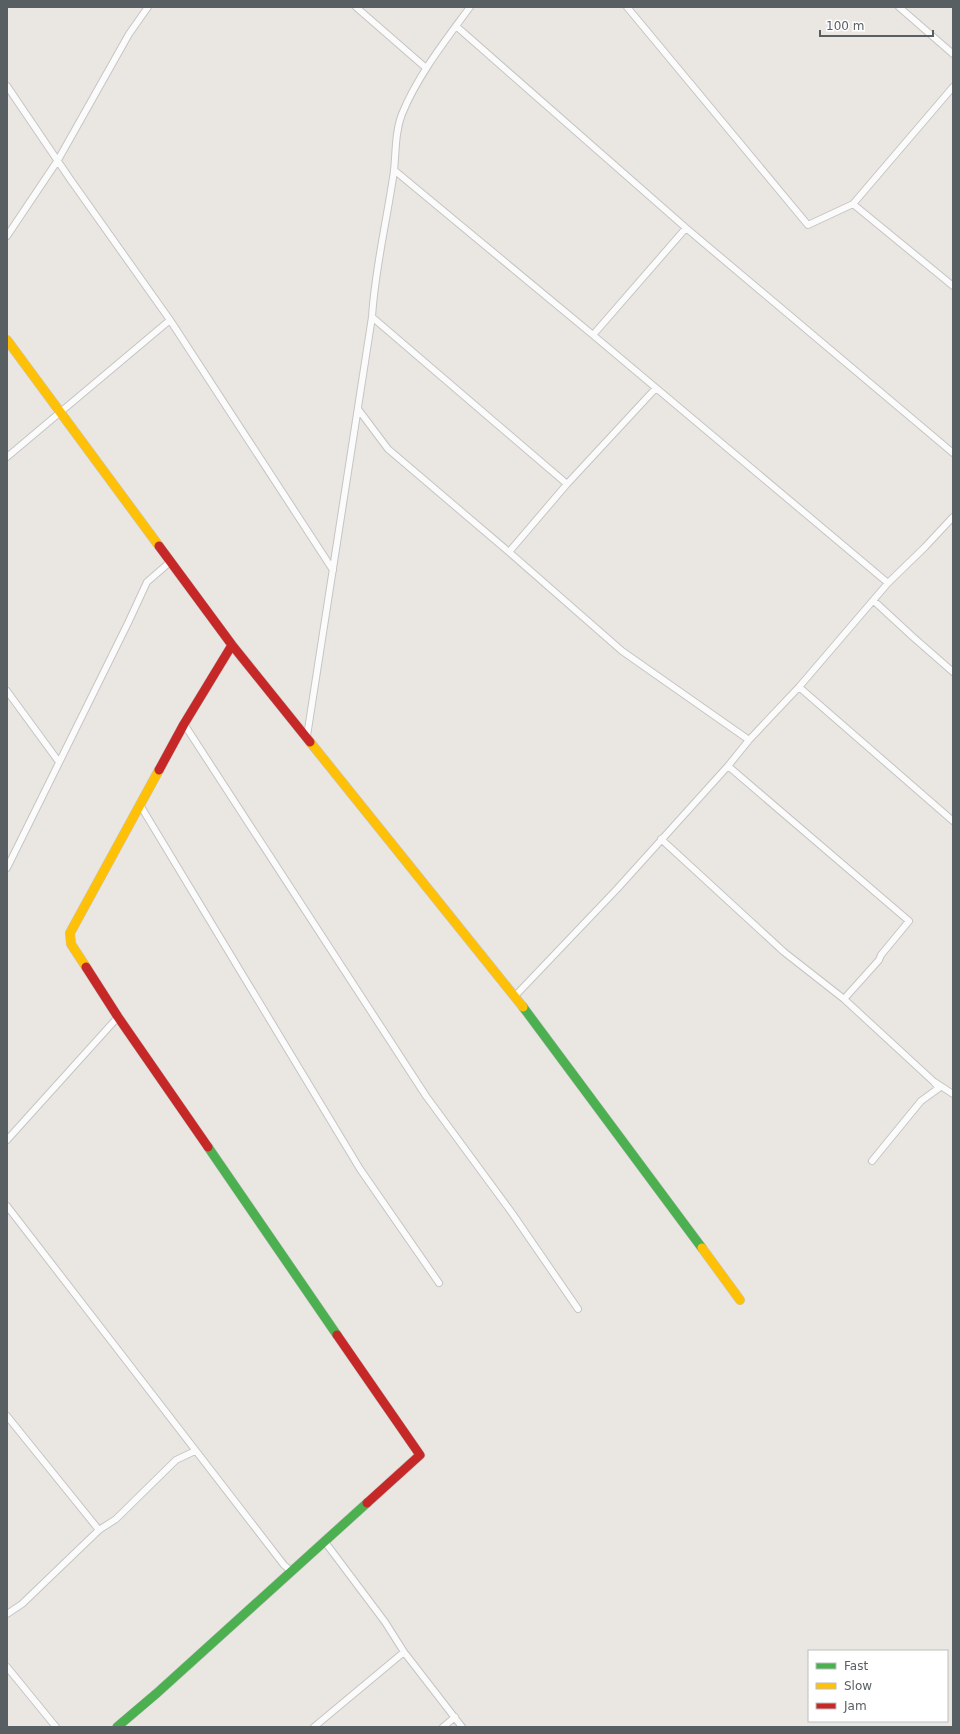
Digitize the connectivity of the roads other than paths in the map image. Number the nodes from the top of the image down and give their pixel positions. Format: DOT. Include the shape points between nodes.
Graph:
graph roads {
  1 [pos="148,7"];
  2 [pos="356,7"];
  3 [pos="470,7"];
  4 [pos="626,7"];
  5 [pos="899,7"];
  6 [pos="456,26"];
  7 [pos="953,54"];
  8 [pos="426,68"];
  9 [pos="7,86"];
  10 [pos="953,87"];
  11 [pos="58,160"];
  12 [pos="394,170"];
  13 [pos="853,204"];
  14 [pos="686,228"];
  15 [pos="7,236"];
  16 [pos="953,286"];
  17 [pos="372,317"];
  18 [pos="170,320"];
  19 [pos="593,335"];
  20 [pos="7,340"];
  21 [pos="656,388"];
  22 [pos="358,409"];
  23 [pos="60,412"];
  24 [pos="953,453"];
  25 [pos="7,457"];
  26 [pos="566,484"];
  27 [pos="953,517"];
  28 [pos="509,552"];
  29 [pos="170,562"];
  30 [pos="333,570"];
  31 [pos="888,583"];
  32 [pos="874,601"];
  33 [pos="232,645"];
  34 [pos="953,672"];
  35 [pos="799,687"];
  36 [pos="7,691"];
  37 [pos="184,724"];
  38 [pos="307,736"];
  39 [pos="749,740"];
  40 [pos="59,762"];
  41 [pos="728,766"];
  42 [pos="140,805"];
  43 [pos="953,821"];
  44 [pos="661,839"];
  45 [pos="7,868"];
  46 [pos="515,996"];
  47 [pos="844,999"];
  48 [pos="118,1017"];
  49 [pos="933,1081"];
  50 [pos="953,1094"];
  51 [pos="7,1140"];
  52 [pos="872,1160"];
  53 [pos="7,1206"];
  54 [pos="439,1283"];
  55 [pos="740,1300"];
  56 [pos="578,1309"];
  57 [pos="7,1416"];
  58 [pos="195,1451"];
  59 [pos="98,1530"];
  60 [pos="325,1542"];
  61 [pos="291,1571"];
  62 [pos="7,1614"];
  63 [pos="404,1652"];
  64 [pos="7,1667"];
  65 [pos="455,1717"];
  66 [pos="56,1727"];
  67 [pos="116,1727"];
  68 [pos="314,1727"];
  69 [pos="443,1727"];
  70 [pos="462,1727"];
  1 -- 11 [label="street" via="129,34"];
  2 -- 8 [label="street"];
  3 -- 6 [label="street"];
  4 -- 13 [label="street" via="808,225"];
  5 -- 7 [label="street"];
  6 -- 8 [label="street"];
  6 -- 14 [label="street"];
  8 -- 12 [label="street" via="402,114"];
  9 -- 11 [label="street"];
  10 -- 13 [label="street"];
  11 -- 15 [label="street"];
  11 -- 18 [label="street"];
  12 -- 17 [label="street" via="374,287"];
  12 -- 19 [label="street"];
  13 -- 16 [label="street"];
  14 -- 19 [label="street"];
  14 -- 24 [label="street"];
  17 -- 22 [label="street"];
  17 -- 26 [label="street"];
  18 -- 23 [label="street"];
  18 -- 30 [label="street"];
  19 -- 21 [label="street"];
  20 -- 23 [label="street"];
  21 -- 26 [label="street"];
  21 -- 31 [label="street"];
  22 -- 28 [label="street" via="388,449"];
  22 -- 30 [label="street"];
  23 -- 25 [label="street"];
  23 -- 29 [label="street"];
  26 -- 28 [label="street"];
  27 -- 31 [label="street"];
  28 -- 39 [label="street" via="622,651"];
  29 -- 33 [label="street"];
  29 -- 40 [label="street" via="147,582"];
  30 -- 38 [label="street"];
  31 -- 32 [label="street"];
  32 -- 34 [label="street"];
  32 -- 35 [label="street"];
  33 -- 37 [label="street"];
  33 -- 38 [label="street"];
  35 -- 39 [label="street"];
  35 -- 43 [label="street"];
  36 -- 40 [label="street"];
  37 -- 42 [label="street"];
  37 -- 56 [label="street" via="426,1096 512,1213"];
  38 -- 46 [label="street"];
  39 -- 41 [label="street"];
  40 -- 45 [label="street"];
  41 -- 44 [label="street"];
  41 -- 47 [label="street" via="909,921"];
  42 -- 48 [label="street" via="70,933 71,944"];
  42 -- 54 [label="street" via="360,1169"];
  44 -- 46 [label="street"];
  44 -- 47 [label="street" via="784,952"];
  46 -- 55 [label="street"];
  47 -- 49 [label="street"];
  48 -- 51 [label="street"];
  48 -- 60 [label="street" via="420,1455"];
  49 -- 50 [label="street"];
  49 -- 52 [label="street" via="939,1088 921,1101"];
  53 -- 58 [label="street"];
  57 -- 59 [label="street"];
  58 -- 59 [label="street" via="176,1460 116,1519"];
  58 -- 61 [label="street"];
  59 -- 62 [label="street" via="22,1604"];
  60 -- 61 [label="street"];
  60 -- 63 [label="street" via="385,1622"];
  61 -- 67 [label="street"];
  63 -- 65 [label="street"];
  63 -- 68 [label="street"];
  64 -- 66 [label="street"];
  65 -- 69 [label="street"];
  65 -- 70 [label="street"];
}
